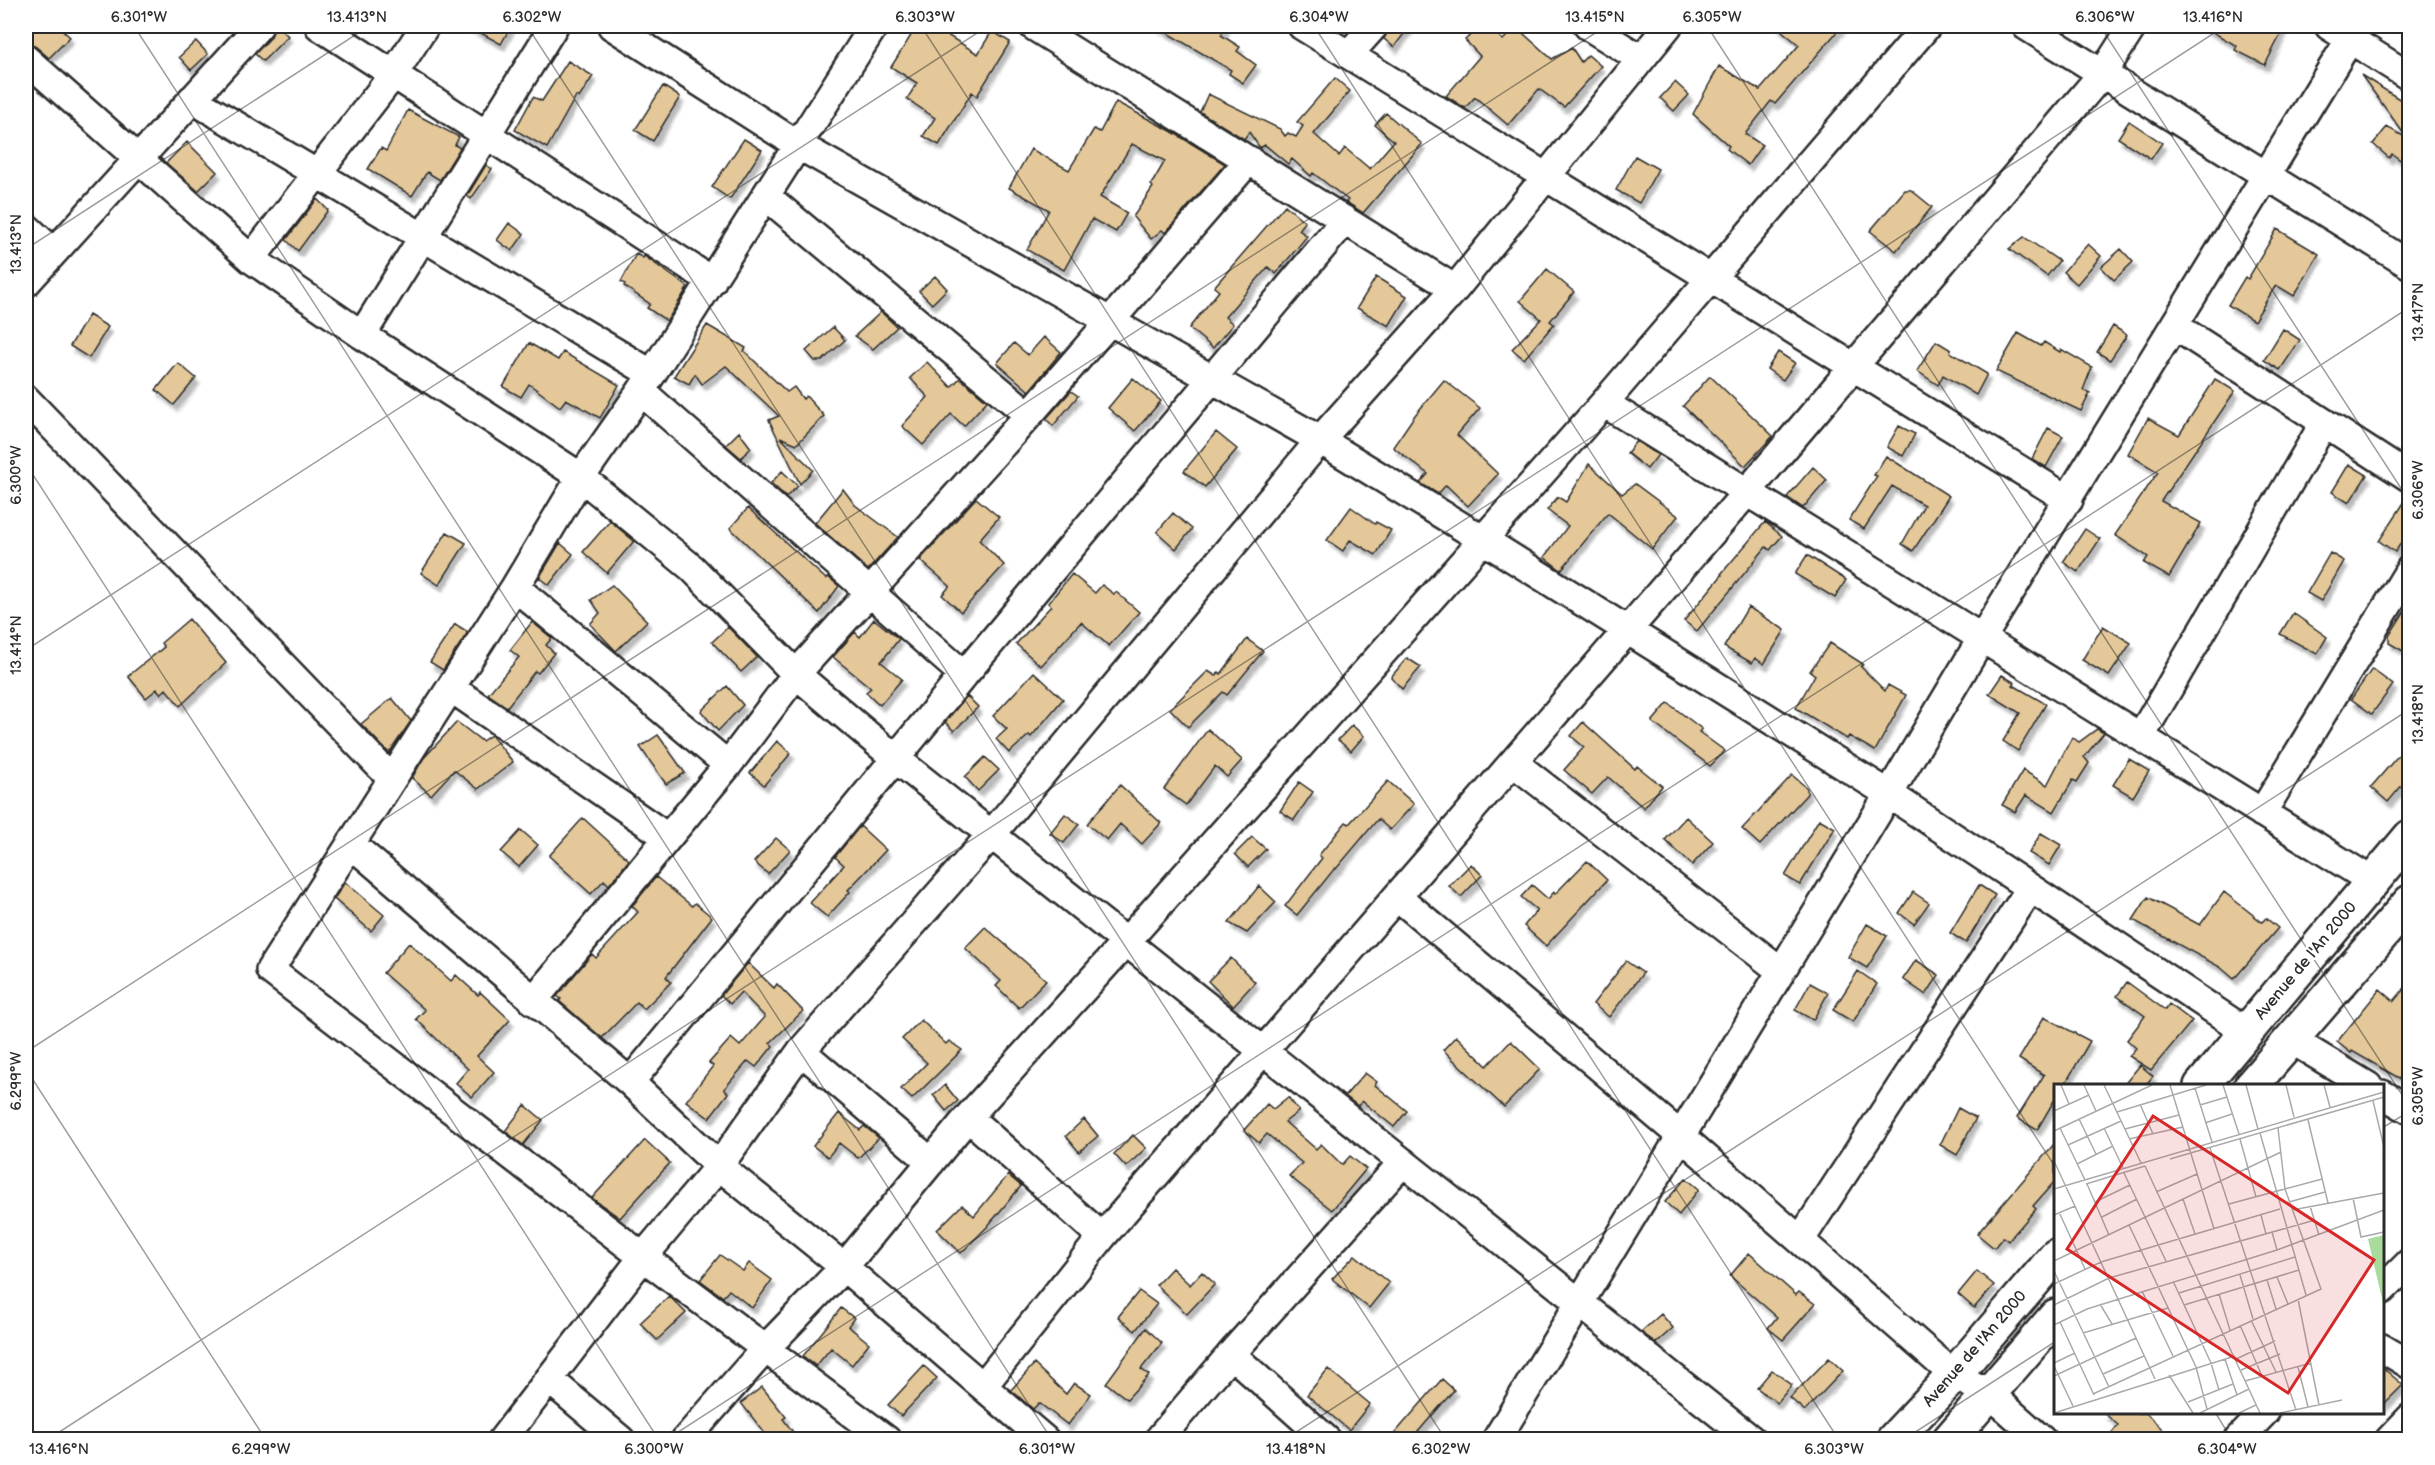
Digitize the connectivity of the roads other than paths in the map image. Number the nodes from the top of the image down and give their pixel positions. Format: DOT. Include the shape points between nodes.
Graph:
graph roads {
  1 [pos="259,26"];
  2 [pos="319,26"];
  3 [pos="425,26"];
  4 [pos="554,26"];
  5 [pos="612,26"];
  6 [pos="874,26"];
  7 [pos="1033,26"];
  8 [pos="1302,26"];
  9 [pos="1374,26"];
  10 [pos="1588,26"];
  11 [pos="1668,26"];
  12 [pos="1927,26"];
  13 [pos="2026,26"];
  14 [pos="2133,26"];
  15 [pos="2346,30"];
  16 [pos="1349,54"];
  17 [pos="26,59"];
  18 [pos="1641,59"];
  19 [pos="2103,73"];
  20 [pos="393,75"];
  21 [pos="2409,77"];
  22 [pos="192,99"];
  23 [pos="486,135"];
  24 [pos="798,146"];
  25 [pos="139,157"];
  26 [pos="1249,160"];
  27 [pos="317,175"];
  28 [pos="2267,175"];
  29 [pos="1545,176"];
  30 [pos="766,196"];
  31 [pos="1345,220"];
  32 [pos="26,227"];
  33 [pos="422,238"];
  34 [pos="53,252"];
  35 [pos="251,259"];
  36 [pos="2409,265"];
  37 [pos="1712,279"];
  38 [pos="712,281"];
  39 [pos="26,283"];
  40 [pos="1455,289"];
  41 [pos="1110,321"];
  42 [pos="2175,326"];
  43 [pos="362,335"];
  44 [pos="1855,367"];
  45 [pos="1212,379"];
  46 [pos="646,383"];
  47 [pos="26,399"];
  48 [pos="1604,403"];
  49 [pos="1029,415"];
  50 [pos="2324,423"];
  51 [pos="1320,440"];
  52 [pos="581,477"];
  53 [pos="2409,478"];
  54 [pos="1747,492"];
  55 [pos="2069,500"];
  56 [pos="1482,539"];
  57 [pos="2409,569"];
  58 [pos="515,587"];
  59 [pos="868,593"];
  60 [pos="1628,630"];
  61 [pos="1982,638"];
  62 [pos="796,674"];
  63 [pos="964,675"];
  64 [pos="451,688"];
  65 [pos="2141,736"];
  66 [pos="895,758"];
  67 [pos="1514,763"];
  68 [pos="728,765"];
  69 [pos="392,779"];
  70 [pos="1889,794"];
  71 [pos="2262,813"];
  72 [pos="991,835"];
  73 [pos="667,837"];
  74 [pos="2409,837"];
  75 [pos="351,844"];
  76 [pos="2372,881"];
  77 [pos="2030,889"];
  78 [pos="1398,897"];
  79 [pos="2407,909"];
  80 [pos="1126,942"];
  81 [pos="1782,971"];
  82 [pos="533,1001"];
  83 [pos="2247,1032"];
  84 [pos="2290,1039"];
  85 [pos="801,1051"];
  86 [pos="1264,1052"];
  87 [pos="630,1082"];
  88 [pos="2203,1084"];
  89 [pos="2253,1084"];
  90 [pos="2365,1084"];
  91 [pos="2384,1095"];
  92 [pos="2409,1110"];
  93 [pos="968,1117"];
  94 [pos="1681,1136"];
  95 [pos="931,1162"];
  96 [pos="1403,1162"];
  97 [pos="720,1166"];
  98 [pos="1102,1237"];
  99 [pos="1801,1239"];
  100 [pos="643,1257"];
  101 [pos="2054,1257"];
  102 [pos="2409,1262"];
  103 [pos="844,1268"];
  104 [pos="2384,1288"];
  105 [pos="1580,1303"];
  106 [pos="2054,1317"];
  107 [pos="765,1348"];
  108 [pos="2384,1349"];
  109 [pos="1231,1354"];
  110 [pos="2409,1365"];
  111 [pos="1954,1375"];
  112 [pos="550,1380"];
  113 [pos="983,1386"];
  114 [pos="1989,1394"];
  115 [pos="2264,1414"];
  116 [pos="2409,1418"];
  117 [pos="883,1438"];
  118 [pos="502,1440"];
  119 [pos="621,1440"];
  120 [pos="685,1440"];
  121 [pos="1045,1440"];
  122 [pos="1158,1440"];
  123 [pos="1327,1440"];
  124 [pos="1496,1440"];
  125 [pos="1752,1440"];
  126 [pos="1893,1440"];
  127 [pos="1949,1440"];
  128 [pos="2042,1440"];
  129 [pos="2238,1440"];
  130 [pos="2389,1440"];
  1 -- 22 [label="street"];
  2 -- 20 [label="street"];
  3 -- 20 [label="street"];
  4 -- 23 [label="street"];
  5 -- 24 [label="street"];
  6 -- 24 [label="street"];
  7 -- 26 [label="street"];
  8 -- 16 [label="street"];
  9 -- 16 [label="street"];
  10 -- 18 [label="street"];
  11 -- 18 [label="street"];
  12 -- 37 [label="street"];
  13 -- 19 [label="street"];
  14 -- 19 [label="street"];
  15 -- 21 [label="street"];
  15 -- 28 [label="street"];
  16 -- 29 [label="street"];
  17 -- 25 [label="street"];
  18 -- 29 [label="street"];
  19 -- 28 [label="street"];
  19 -- 44 [label="street"];
  20 -- 23 [label="street"];
  20 -- 27 [label="street"];
  22 -- 25 [label="street"];
  22 -- 27 [label="street"];
  23 -- 33 [label="street"];
  23 -- 38 [label="street"];
  24 -- 30 [label="street"];
  24 -- 41 [label="street"];
  25 -- 34 [label="street"];
  25 -- 35 [label="street"];
  26 -- 31 [label="street"];
  26 -- 41 [label="street"];
  27 -- 33 [label="street"];
  27 -- 35 [label="street"];
  28 -- 36 [label="street"];
  28 -- 42 [label="street"];
  29 -- 37 [label="street"];
  29 -- 40 [label="street"];
  30 -- 38 [label="street"];
  30 -- 49 [label="street"];
  31 -- 40 [label="street"];
  31 -- 45 [label="street"];
  32 -- 34 [label="street"];
  33 -- 43 [label="street"];
  33 -- 46 [label="street"];
  34 -- 39 [label="street"];
  35 -- 43 [label="street"];
  37 -- 44 [label="street"];
  37 -- 48 [label="street"];
  38 -- 46 [label="street"];
  40 -- 51 [label="street"];
  41 -- 45 [label="street"];
  41 -- 49 [label="street"];
  42 -- 50 [label="street"];
  42 -- 55 [label="street"];
  43 -- 52 [label="street"];
  44 -- 54 [label="street"];
  44 -- 55 [label="street"];
  45 -- 51 [label="street"];
  45 -- 63 [label="street"];
  46 -- 52 [label="street"];
  46 -- 59 [label="street"];
  47 -- 69 [label="street"];
  48 -- 54 [label="street"];
  48 -- 56 [label="street"];
  49 -- 59 [label="street"];
  50 -- 53 [label="street"];
  50 -- 65 [label="street"];
  51 -- 56 [label="street"];
  51 -- 72 [label="street"];
  52 -- 58 [label="street"];
  52 -- 62 [label="street" via="692,568"];
  54 -- 60 [label="street"];
  54 -- 61 [label="street"];
  55 -- 61 [label="street"];
  56 -- 60 [label="street"];
  56 -- 80 [label="street"];
  57 -- 71 [label="street"];
  58 -- 64 [label="street"];
  58 -- 68 [label="street"];
  59 -- 62 [label="street"];
  59 -- 63 [label="street"];
  60 -- 67 [label="street"];
  60 -- 70 [label="street"];
  61 -- 65 [label="street"];
  61 -- 70 [label="street"];
  62 -- 66 [label="street"];
  62 -- 68 [label="street"];
  63 -- 66 [label="street"];
  64 -- 69 [label="street"];
  64 -- 73 [label="street"];
  65 -- 71 [label="street"];
  66 -- 72 [label="street"];
  66 -- 87 [label="street"];
  67 -- 78 [label="street"];
  67 -- 81 [label="street"];
  68 -- 73 [label="street"];
  69 -- 75 [label="street"];
  70 -- 77 [label="street"];
  70 -- 81 [label="street"];
  71 -- 76 [label="street"];
  72 -- 80 [label="street"];
  72 -- 85 [label="street"];
  73 -- 82 [label="street"];
  74 -- 76 [label="main road, Avenue de l'An 2000"];
  75 -- 82 [label="street"];
  75 -- 100 [label="street" via="270,970"];
  76 -- 83 [label="main road, Avenue de l'An 2000"];
  77 -- 83 [label="street"];
  77 -- 99 [label="street"];
  78 -- 86 [label="street"];
  78 -- 94 [label="street"];
  79 -- 84 [label="main road"];
  80 -- 86 [label="street"];
  80 -- 93 [label="street"];
  81 -- 94 [label="street"];
  82 -- 87 [label="street"];
  83 -- 88 [label="main road, Avenue de l'An 2000"];
  84 -- 89 [label="main road"];
  84 -- 90 [label="street"];
  85 -- 95 [label="street"];
  85 -- 97 [label="street"];
  86 -- 96 [label="street"];
  86 -- 98 [label="street"];
  87 -- 97 [label="street"];
  91 -- 92 [label="street"];
  93 -- 95 [label="street"];
  93 -- 98 [label="street"];
  94 -- 99 [label="street"];
  94 -- 105 [label="street"];
  95 -- 103 [label="street"];
  96 -- 105 [label="street"];
  96 -- 109 [label="street"];
  97 -- 100 [label="street"];
  97 -- 103 [label="street"];
  98 -- 113 [label="street"];
  99 -- 111 [label="street"];
  100 -- 107 [label="street"];
  100 -- 112 [label="street"];
  101 -- 111 [label="main road, Avenue de l'An 2000"];
  102 -- 104 [label="street"];
  103 -- 107 [label="street"];
  103 -- 113 [label="street"];
  105 -- 124 [label="street"];
  105 -- 125 [label="street"];
  106 -- 114 [label="main road"];
  107 -- 117 [label="street"];
  107 -- 120 [label="street"];
  108 -- 110 [label="street"];
  109 -- 122 [label="street"];
  109 -- 123 [label="street"];
  111 -- 114 [label="street"];
  111 -- 126 [label="main road, Avenue de l'An 2000"];
  112 -- 118 [label="street"];
  112 -- 119 [label="street"];
  113 -- 121 [label="street"];
  114 -- 127 [label="main road"];
  114 -- 128 [label="street"];
  115 -- 129 [label="street"];
  116 -- 130 [label="street"];
}
